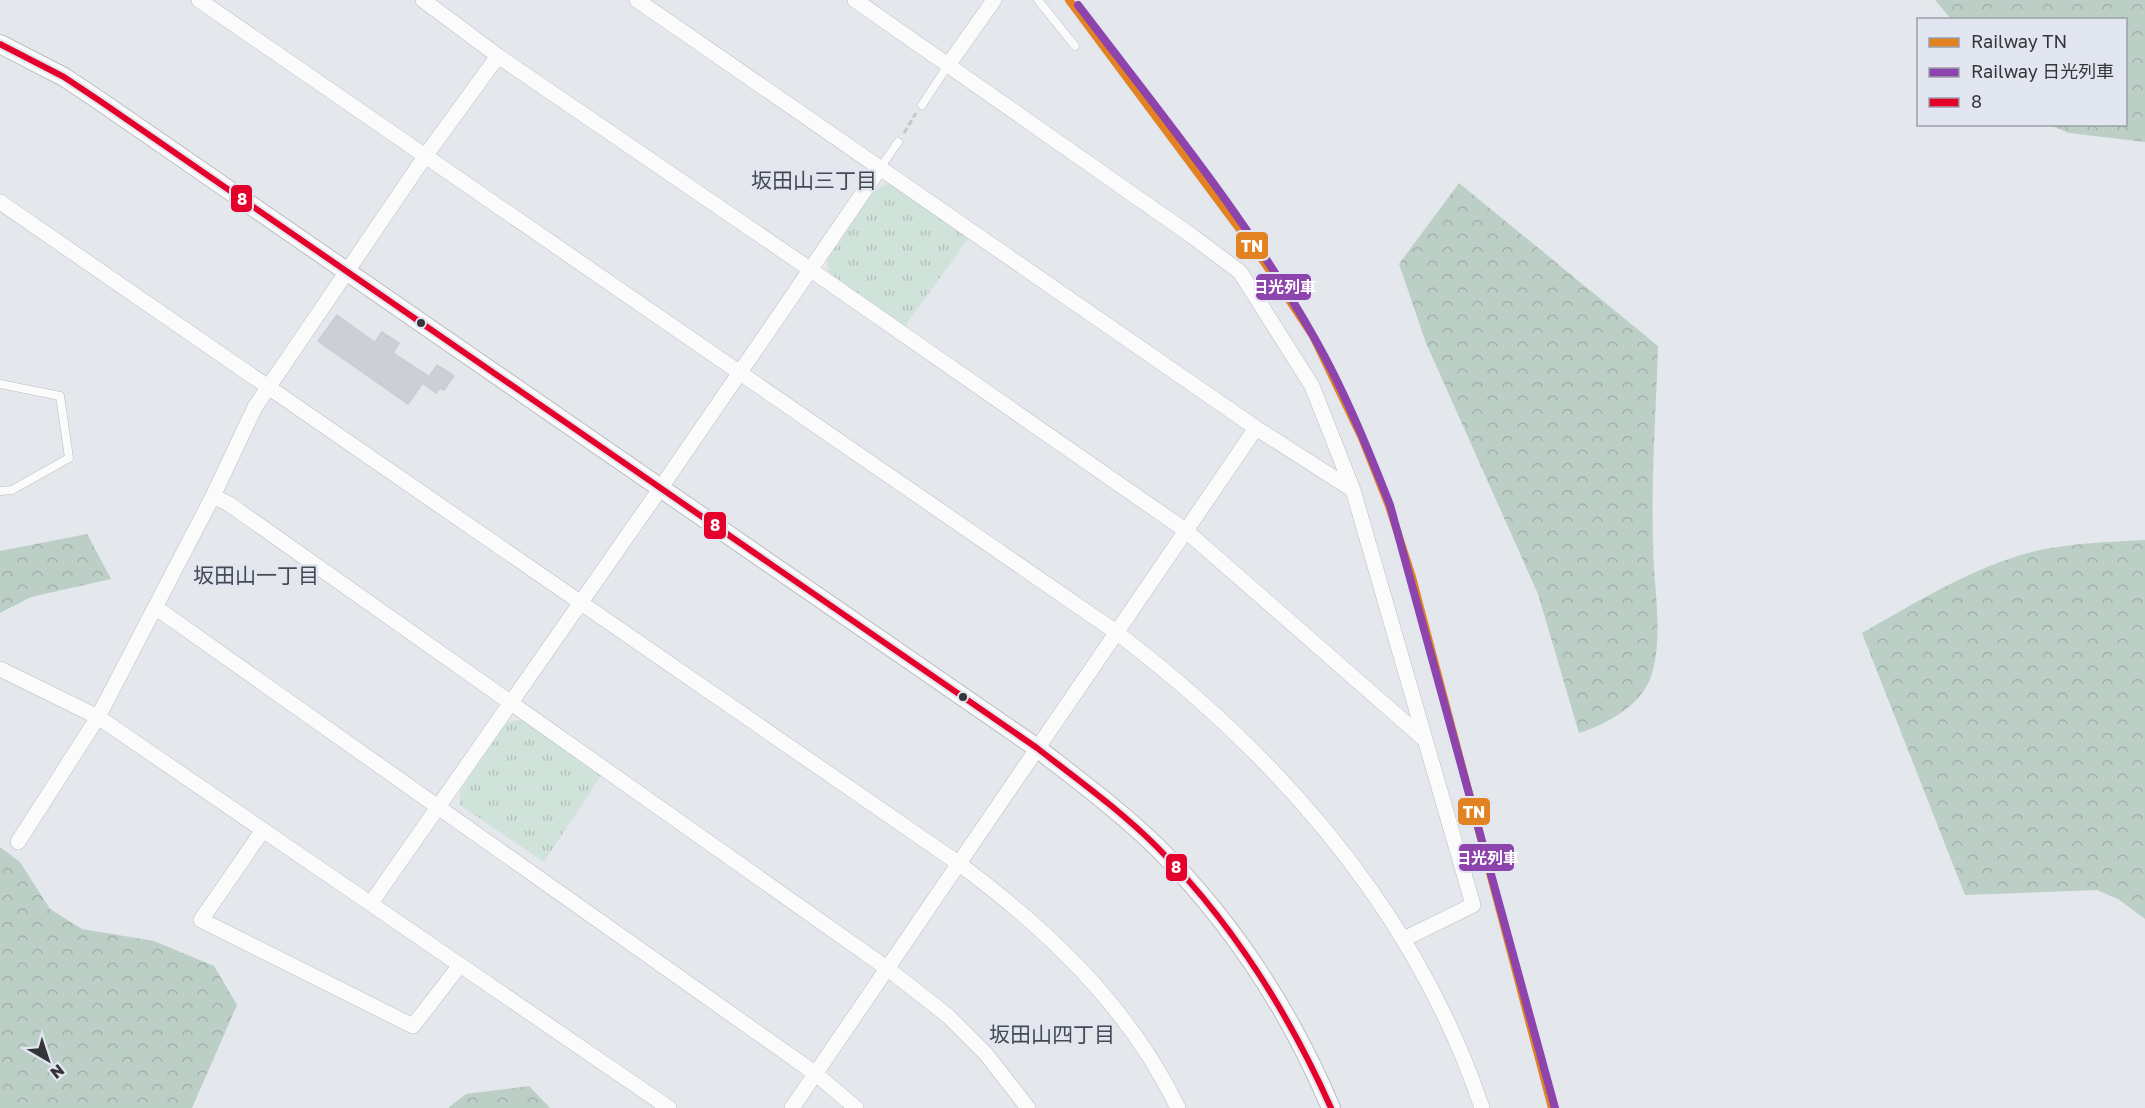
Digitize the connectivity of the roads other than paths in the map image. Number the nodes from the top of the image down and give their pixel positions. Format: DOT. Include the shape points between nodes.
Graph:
graph roads {
  1 [pos="199,0"];
  2 [pos="423,0"];
  3 [pos="636,0"];
  4 [pos="855,0"];
  5 [pos="994,0"];
  6 [pos="1038,0"];
  7 [pos="439,5"];
  8 [pos="0,44"];
  9 [pos="1075,46"];
  10 [pos="498,56"];
  11 [pos="949,64"];
  12 [pos="922,105"];
  13 [pos="898,142"];
  14 [pos="426,155"];
  15 [pos="880,168"];
  16 [pos="0,202"];
  17 [pos="811,270"];
  18 [pos="346,271"];
  19 [pos="739,372"];
  20 [pos="0,384"];
  21 [pos="268,387"];
  22 [pos="1256,428"];
  23 [pos="660,489"];
  24 [pos="1353,490"];
  25 [pos="0,491"];
  26 [pos="213,496"];
  27 [pos="1185,530"];
  28 [pos="581,602"];
  29 [pos="154,607"];
  30 [pos="1116,632"];
  31 [pos="0,669"];
  32 [pos="510,704"];
  33 [pos="98,717"];
  34 [pos="1424,739"];
  35 [pos="1037,748"];
  36 [pos="437,809"];
  37 [pos="263,830"];
  38 [pos="18,842"];
  39 [pos="958,863"];
  40 [pos="371,903"];
  41 [pos="1404,939"];
  42 [pos="460,965"];
  43 [pos="888,969"];
  44 [pos="816,1074"];
  45 [pos="669,1108"];
  46 [pos="792,1108"];
  47 [pos="856,1108"];
  48 [pos="1028,1108"];
  49 [pos="1178,1108"];
  50 [pos="1330,1108"];
  51 [pos="1482,1108"];
  1 -- 14 [label="street"];
  2 -- 7 [label="street"];
  3 -- 15 [label="street"];
  4 -- 11 [label="street"];
  5 -- 11 [label="street"];
  6 -- 9 [label="lane"];
  7 -- 10 [label="street"];
  8 -- 18 [label="street" via="73,83"];
  10 -- 14 [label="street"];
  10 -- 17 [label="street"];
  11 -- 12 [label="lane"];
  11 -- 24 [label="street" via="1240,272 1312,386"];
  13 -- 15 [label="lane"];
  14 -- 18 [label="street"];
  14 -- 19 [label="street"];
  15 -- 17 [label="street"];
  15 -- 22 [label="street"];
  16 -- 21 [label="street"];
  17 -- 19 [label="street"];
  17 -- 27 [label="street"];
  18 -- 21 [label="street"];
  18 -- 23 [label="street"];
  19 -- 23 [label="street"];
  19 -- 30 [label="street"];
  20 -- 25 [label="lane" via="60,396 69,458 12,490"];
  21 -- 26 [label="street"];
  21 -- 28 [label="street"];
  22 -- 24 [label="street"];
  22 -- 27 [label="street"];
  23 -- 28 [label="street"];
  23 -- 35 [label="street"];
  24 -- 34 [label="street"];
  26 -- 29 [label="street"];
  26 -- 32 [label="street"];
  27 -- 30 [label="street"];
  27 -- 34 [label="street"];
  28 -- 32 [label="street"];
  28 -- 39 [label="street"];
  29 -- 33 [label="street"];
  29 -- 36 [label="street"];
  30 -- 35 [label="street"];
  30 -- 41 [label="street" via="1167,670 1279,774 1340,847"];
  31 -- 33 [label="street"];
  32 -- 36 [label="street"];
  32 -- 43 [label="street"];
  33 -- 37 [label="street"];
  33 -- 38 [label="street"];
  34 -- 41 [label="street" via="1473,905"];
  35 -- 39 [label="street"];
  35 -- 50 [label="street" via="1119,813 1196,890 1279,1002"];
  36 -- 40 [label="street"];
  36 -- 44 [label="street"];
  37 -- 40 [label="street"];
  37 -- 42 [label="street" via="201,920 413,1026"];
  39 -- 43 [label="street"];
  39 -- 49 [label="street" via="1016,906 1100,989 1138,1041"];
  40 -- 42 [label="street"];
  41 -- 51 [label="street" via="1454,1036"];
  42 -- 45 [label="street"];
  43 -- 44 [label="street"];
  43 -- 48 [label="street" via="948,1016 986,1054"];
  44 -- 46 [label="street"];
  44 -- 47 [label="street"];
}
